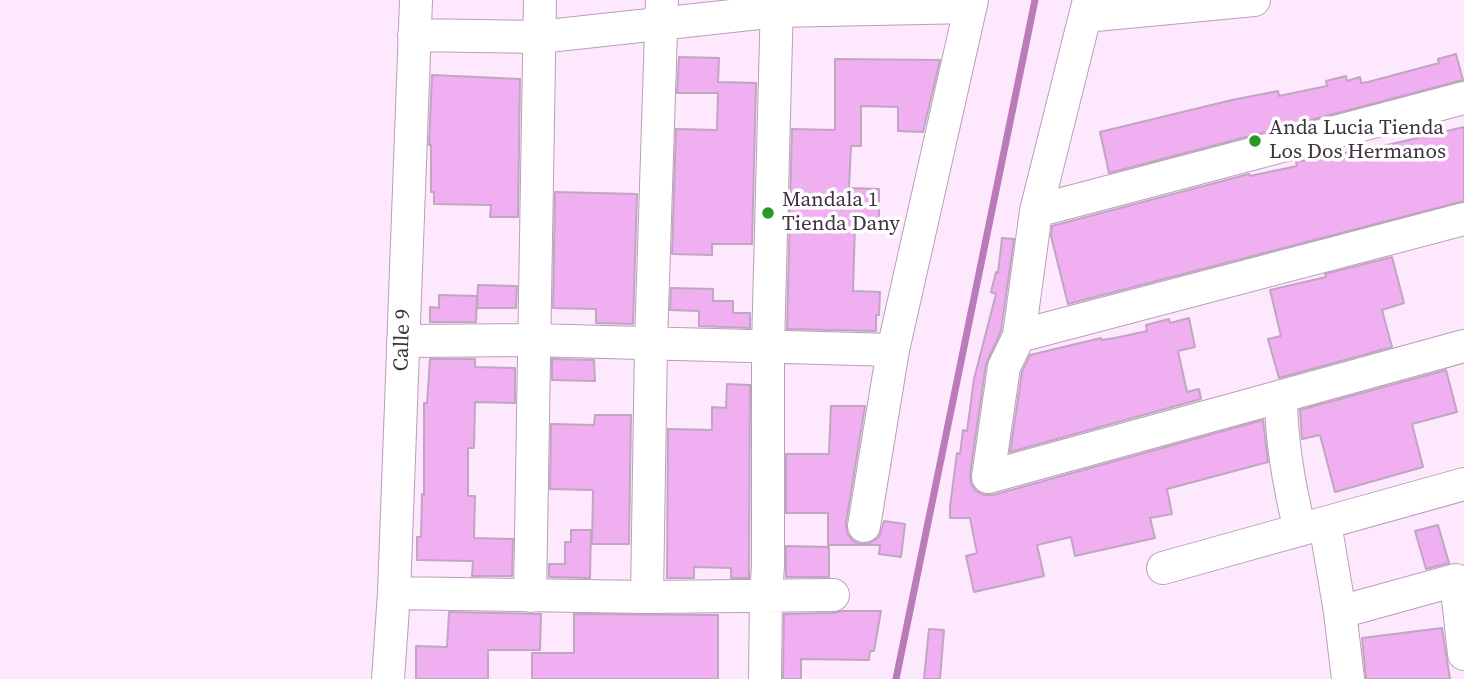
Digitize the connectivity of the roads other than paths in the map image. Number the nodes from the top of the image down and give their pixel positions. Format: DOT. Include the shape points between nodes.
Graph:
graph roads {
  1 [pos="416,0"];
  2 [pos="540,0"];
  3 [pos="1254,0"];
  4 [pos="971,3"];
  5 [pos="777,6"];
  6 [pos="1087,8"];
  7 [pos="663,12"];
  8 [pos="414,35"];
  9 [pos="539,37"];
  10 [pos="1464,98"];
  11 [pos="1036,211"];
  12 [pos="1464,219"];
  13 [pos="1018,336"];
  14 [pos="533,340"];
  15 [pos="403,341"];
  16 [pos="651,343"];
  17 [pos="768,346"];
  18 [pos="1464,346"];
  19 [pos="893,350"];
  20 [pos="1281,396"];
  21 [pos="1464,484"];
  22 [pos="864,526"];
  23 [pos="1313,526"];
  24 [pos="1163,568"];
  25 [pos="394,593"];
  26 [pos="766,595"];
  27 [pos="833,595"];
  28 [pos="530,596"];
  29 [pos="647,597"];
  30 [pos="1340,612"];
  31 [pos="1464,654"];
  32 [pos="388,679"];
  33 [pos="765,679"];
  34 [pos="1348,679"];
  1 -- 8 [label="street, Calle 9"];
  2 -- 9 [label="street"];
  3 -- 6 [label="street"];
  4 -- 5 [label="street"];
  4 -- 19 [label="street"];
  5 -- 7 [label="street"];
  5 -- 17 [label="street"];
  6 -- 11 [label="street"];
  7 -- 9 [label="street"];
  7 -- 16 [label="street"];
  8 -- 9 [label="street"];
  8 -- 15 [label="street, Calle 9"];
  9 -- 14 [label="street"];
  10 -- 11 [label="street"];
  11 -- 13 [label="street"];
  12 -- 13 [label="street"];
  13 -- 20 [label="street" via="1004,367 988,477"];
  14 -- 15 [label="street"];
  14 -- 16 [label="street"];
  14 -- 28 [label="street"];
  15 -- 25 [label="street, Calle 9"];
  16 -- 17 [label="street"];
  16 -- 29 [label="street"];
  17 -- 19 [label="street"];
  17 -- 26 [label="street"];
  18 -- 20 [label="street"];
  19 -- 22 [label="street"];
  20 -- 23 [label="street" via="1291,495"];
  21 -- 23 [label="street"];
  23 -- 24 [label="street"];
  23 -- 30 [label="street"];
  25 -- 28 [label="street"];
  25 -- 32 [label="street, Calle 9"];
  26 -- 27 [label="street"];
  26 -- 29 [label="street"];
  26 -- 33 [label="street"];
  28 -- 29 [label="street"];
  30 -- 31 [label="street" via="1456,580"];
  30 -- 34 [label="street"];
}
